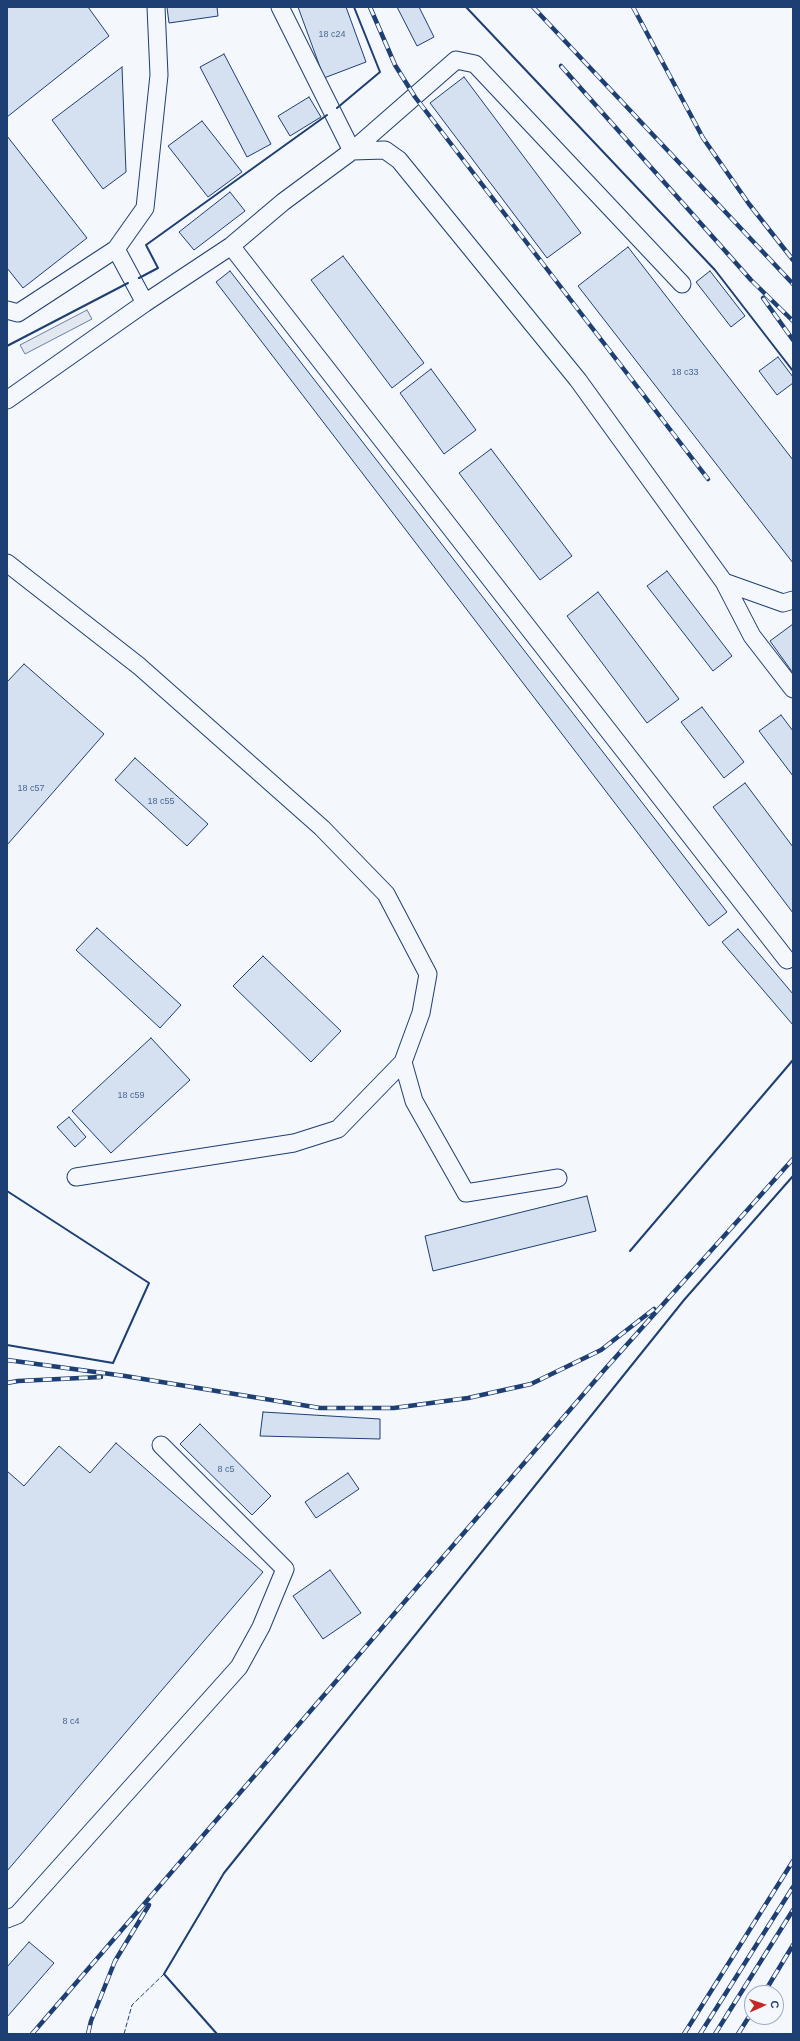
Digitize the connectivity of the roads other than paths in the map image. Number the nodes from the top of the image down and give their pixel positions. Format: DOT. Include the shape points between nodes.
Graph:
graph roads {
  1 [pos="156,7"];
  2 [pos="280,7"];
  3 [pos="352,152"];
  4 [pos="231,246"];
  5 [pos="116,249"];
  6 [pos="682,284"];
  7 [pos="145,303"];
  8 [pos="7,310"];
  9 [pos="7,400"];
  10 [pos="7,563"];
  11 [pos="724,582"];
  12 [pos="793,600"];
  13 [pos="793,689"];
  14 [pos="787,960"];
  15 [pos="403,1062"];
  16 [pos="76,1177"];
  17 [pos="558,1178"];
  18 [pos="161,1445"];
  19 [pos="7,1919"];
  1 -- 5 [label="lane" via="159,76 145,208"];
  2 -- 3 [label="lane"];
  3 -- 4 [label="lane" via="283,202"];
  3 -- 6 [label="lane" via="456,60 475,64"];
  3 -- 11 [label="lane" via="385,150 399,160 578,380"];
  4 -- 7 [label="lane"];
  4 -- 14 [label="lane"];
  5 -- 7 [label="lane"];
  5 -- 8 [label="lane" via="18,313"];
  7 -- 9 [label="lane"];
  10 -- 15 [label="lane" via="139,666 322,828 386,894 428,974 421,1014"];
  11 -- 12 [label="lane" via="783,603"];
  11 -- 13 [label="lane" via="752,636"];
  15 -- 16 [label="lane" via="338,1129 294,1143"];
  15 -- 17 [label="lane" via="414,1101 466,1193"];
  18 -- 19 [label="lane" via="285,1569 262,1627 239,1667 17,1915"];
}
